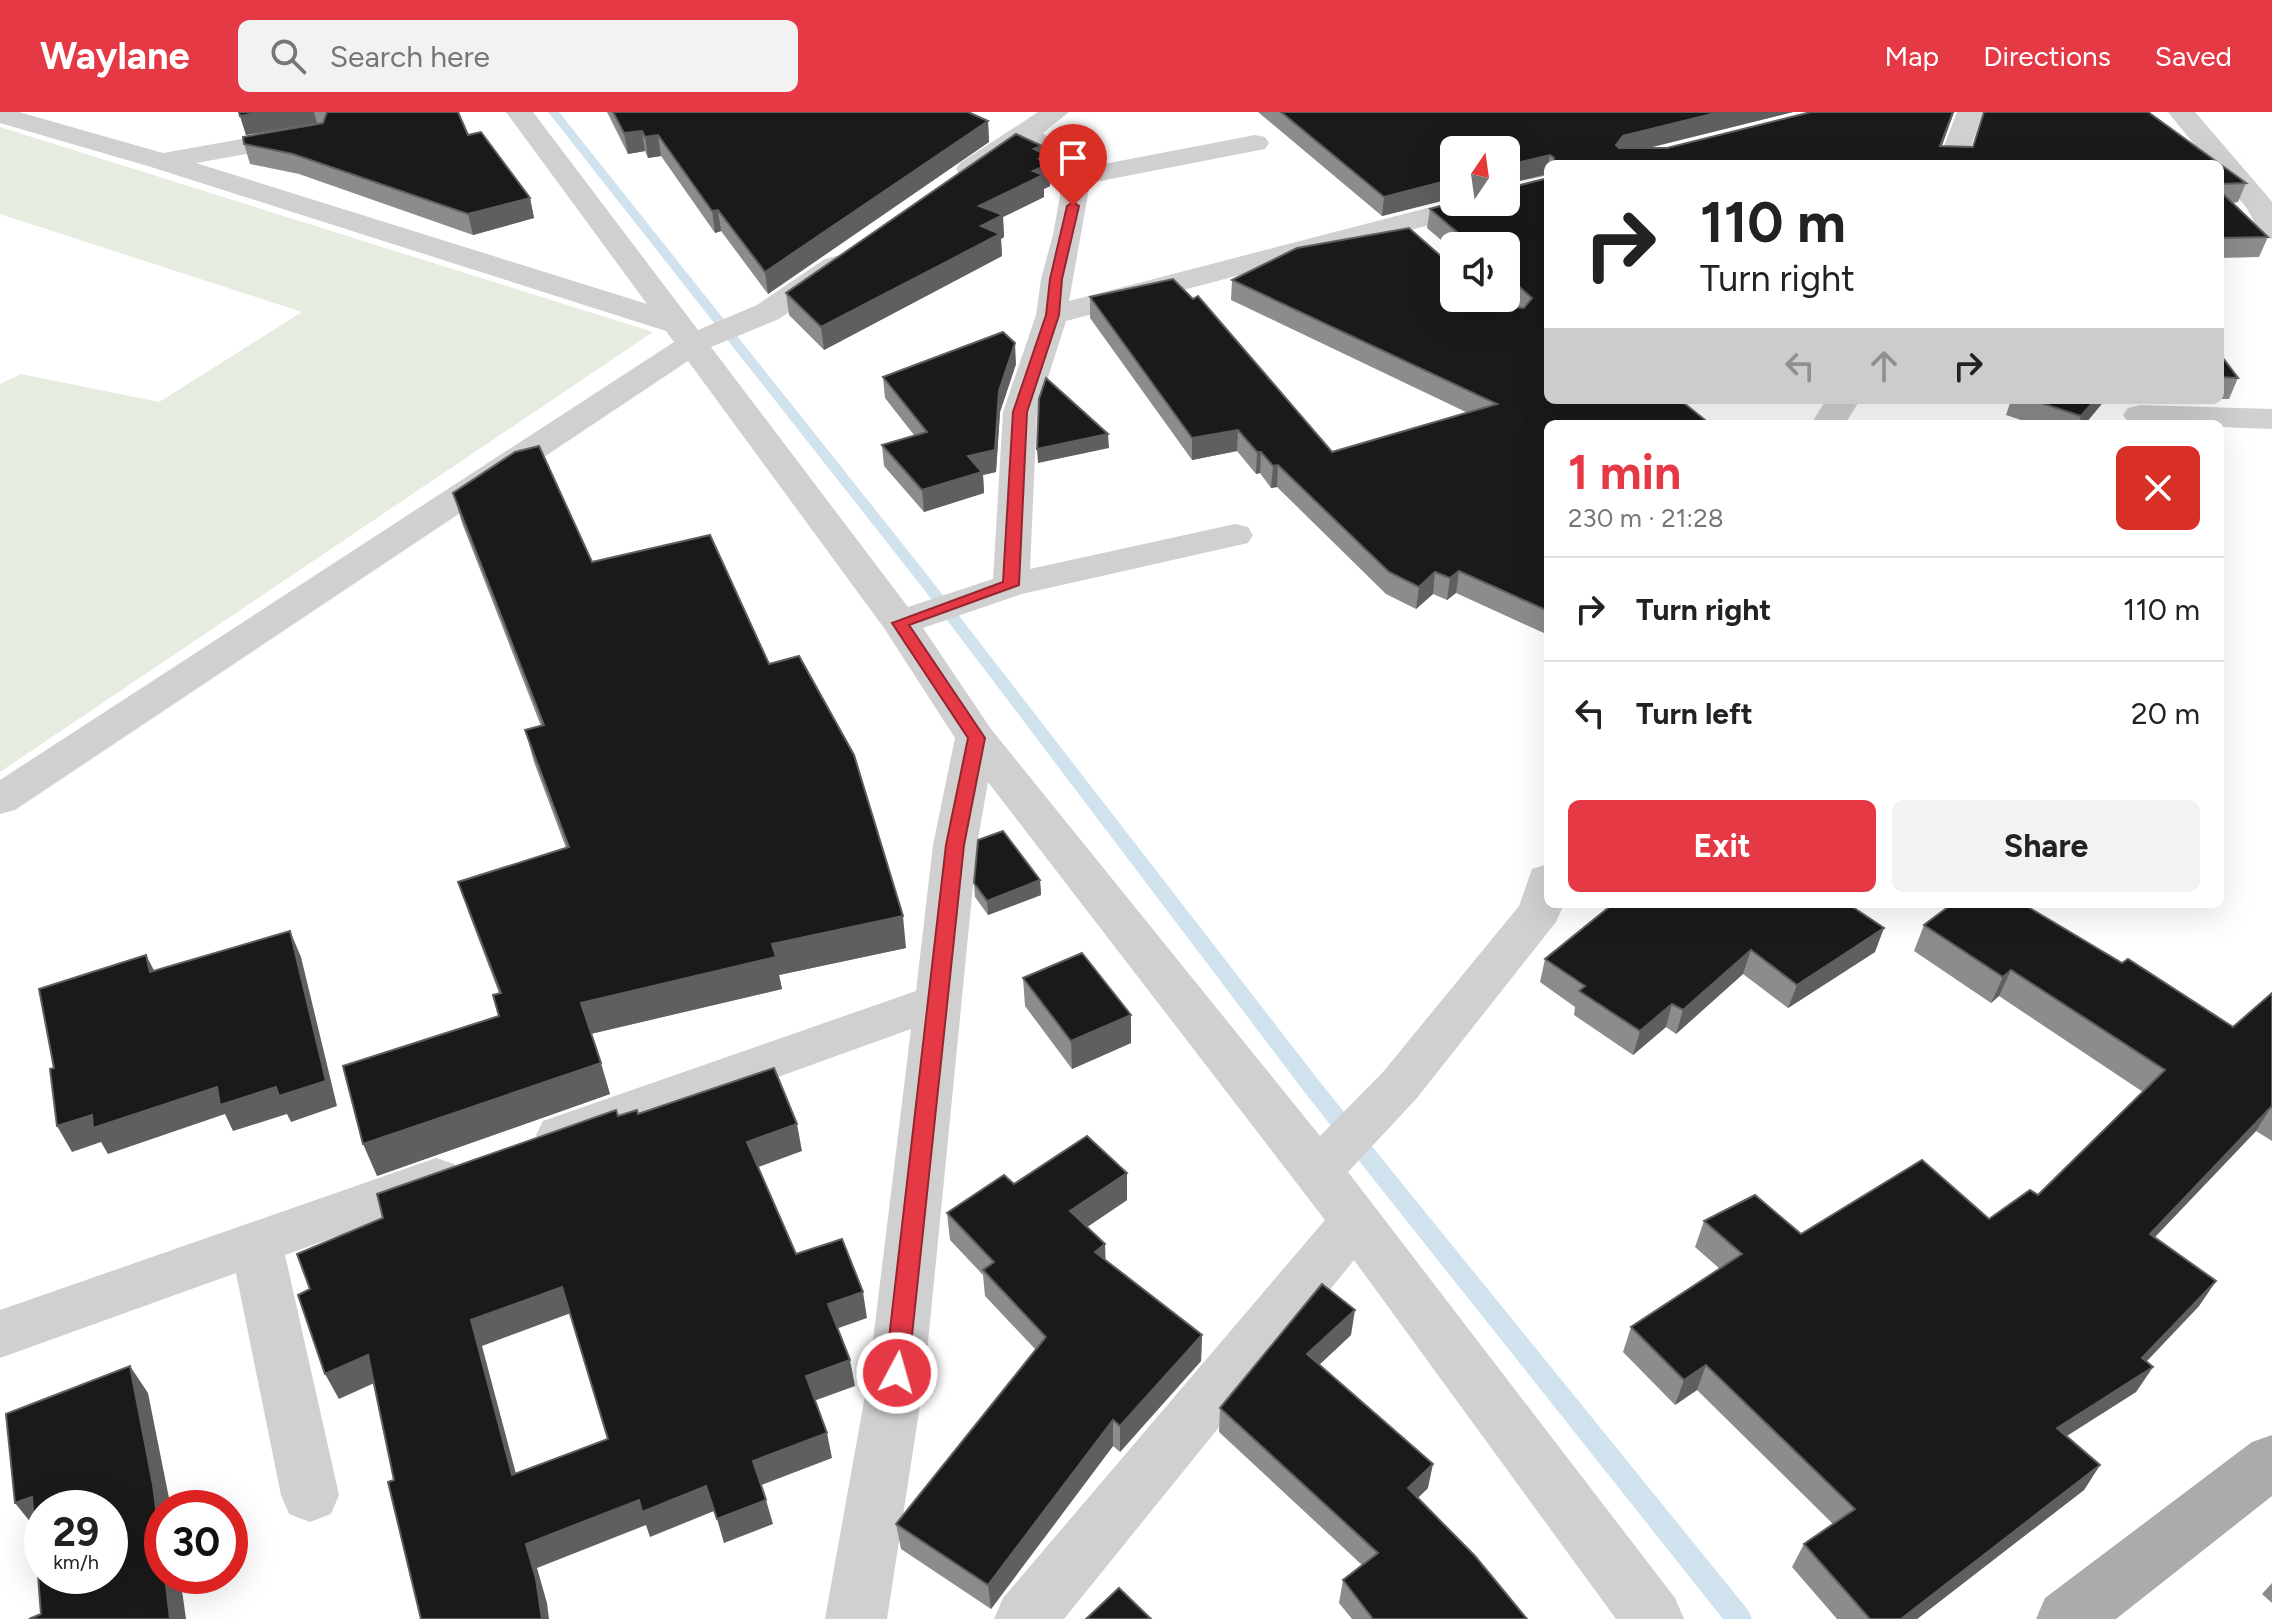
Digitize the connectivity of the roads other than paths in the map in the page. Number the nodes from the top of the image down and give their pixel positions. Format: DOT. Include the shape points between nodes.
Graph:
graph roads {
  1 [pos="519,112"];
  2 [pos="1056,112"];
  3 [pos="1970,112"];
  4 [pos="2181,112"];
  5 [pos="0,115"];
  6 [pos="1027,133"];
  7 [pos="318,134"];
  8 [pos="1255,143"];
  9 [pos="1952,160"];
  10 [pos="2222,160"];
  11 [pos="161,161"];
  12 [pos="2224,162"];
  13 [pos="1077,177"];
  14 [pos="954,181"];
  15 [pos="1451,216"];
  16 [pos="2272,230"];
  17 [pos="855,251"];
  18 [pos="1052,315"];
  19 [pos="694,335"];
  20 [pos="2140,415"];
  21 [pos="2272,419"];
  22 [pos="1235,535"];
  23 [pos="1011,585"];
  24 [pos="910,619"];
  25 [pos="976,738"];
  26 [pos="0,800"];
  27 [pos="1544,896"];
  28 [pos="936,1002"];
  29 [pos="1325,1165"];
  30 [pos="1354,1222"];
  31 [pos="256,1243"];
  32 [pos="0,1334"];
  33 [pos="2272,1461"];
  34 [pos="310,1495"];
  35 [pos="856,1619"];
  36 [pos="1025,1619"];
  37 [pos="1653,1619"];
  38 [pos="2067,1619"];
  1 -- 19 [label="street"];
  2 -- 6 [label="street"];
  3 -- 9 [label="street"];
  4 -- 10 [label="street"];
  5 -- 11 [label="street"];
  6 -- 13 [label="street"];
  6 -- 14 [label="street"];
  7 -- 11 [label="street"];
  8 -- 13 [label="street"];
  11 -- 19 [label="street"];
  12 -- 16 [label="street"];
  13 -- 18 [label="street"];
  15 -- 18 [label="street" via="1411,233"];
  17 -- 19 [label="street" via="768,312"];
  18 -- 23 [label="street" via="1020,412"];
  19 -- 24 [label="street"];
  19 -- 26 [label="street"];
  20 -- 21 [label="street"];
  22 -- 23 [label="street"];
  23 -- 24 [label="street"];
  24 -- 25 [label="street"];
  25 -- 28 [label="street" via="955,845"];
  25 -- 29 [label="street"];
  27 -- 29 [label="street" via="1540,911 1400,1085"];
  28 -- 31 [label="street"];
  28 -- 35 [label="street" via="897,1373"];
  29 -- 30 [label="street"];
  30 -- 36 [label="street"];
  30 -- 37 [label="street"];
  31 -- 32 [label="street"];
  31 -- 34 [label="street"];
  33 -- 38 [label="main road"];
}
